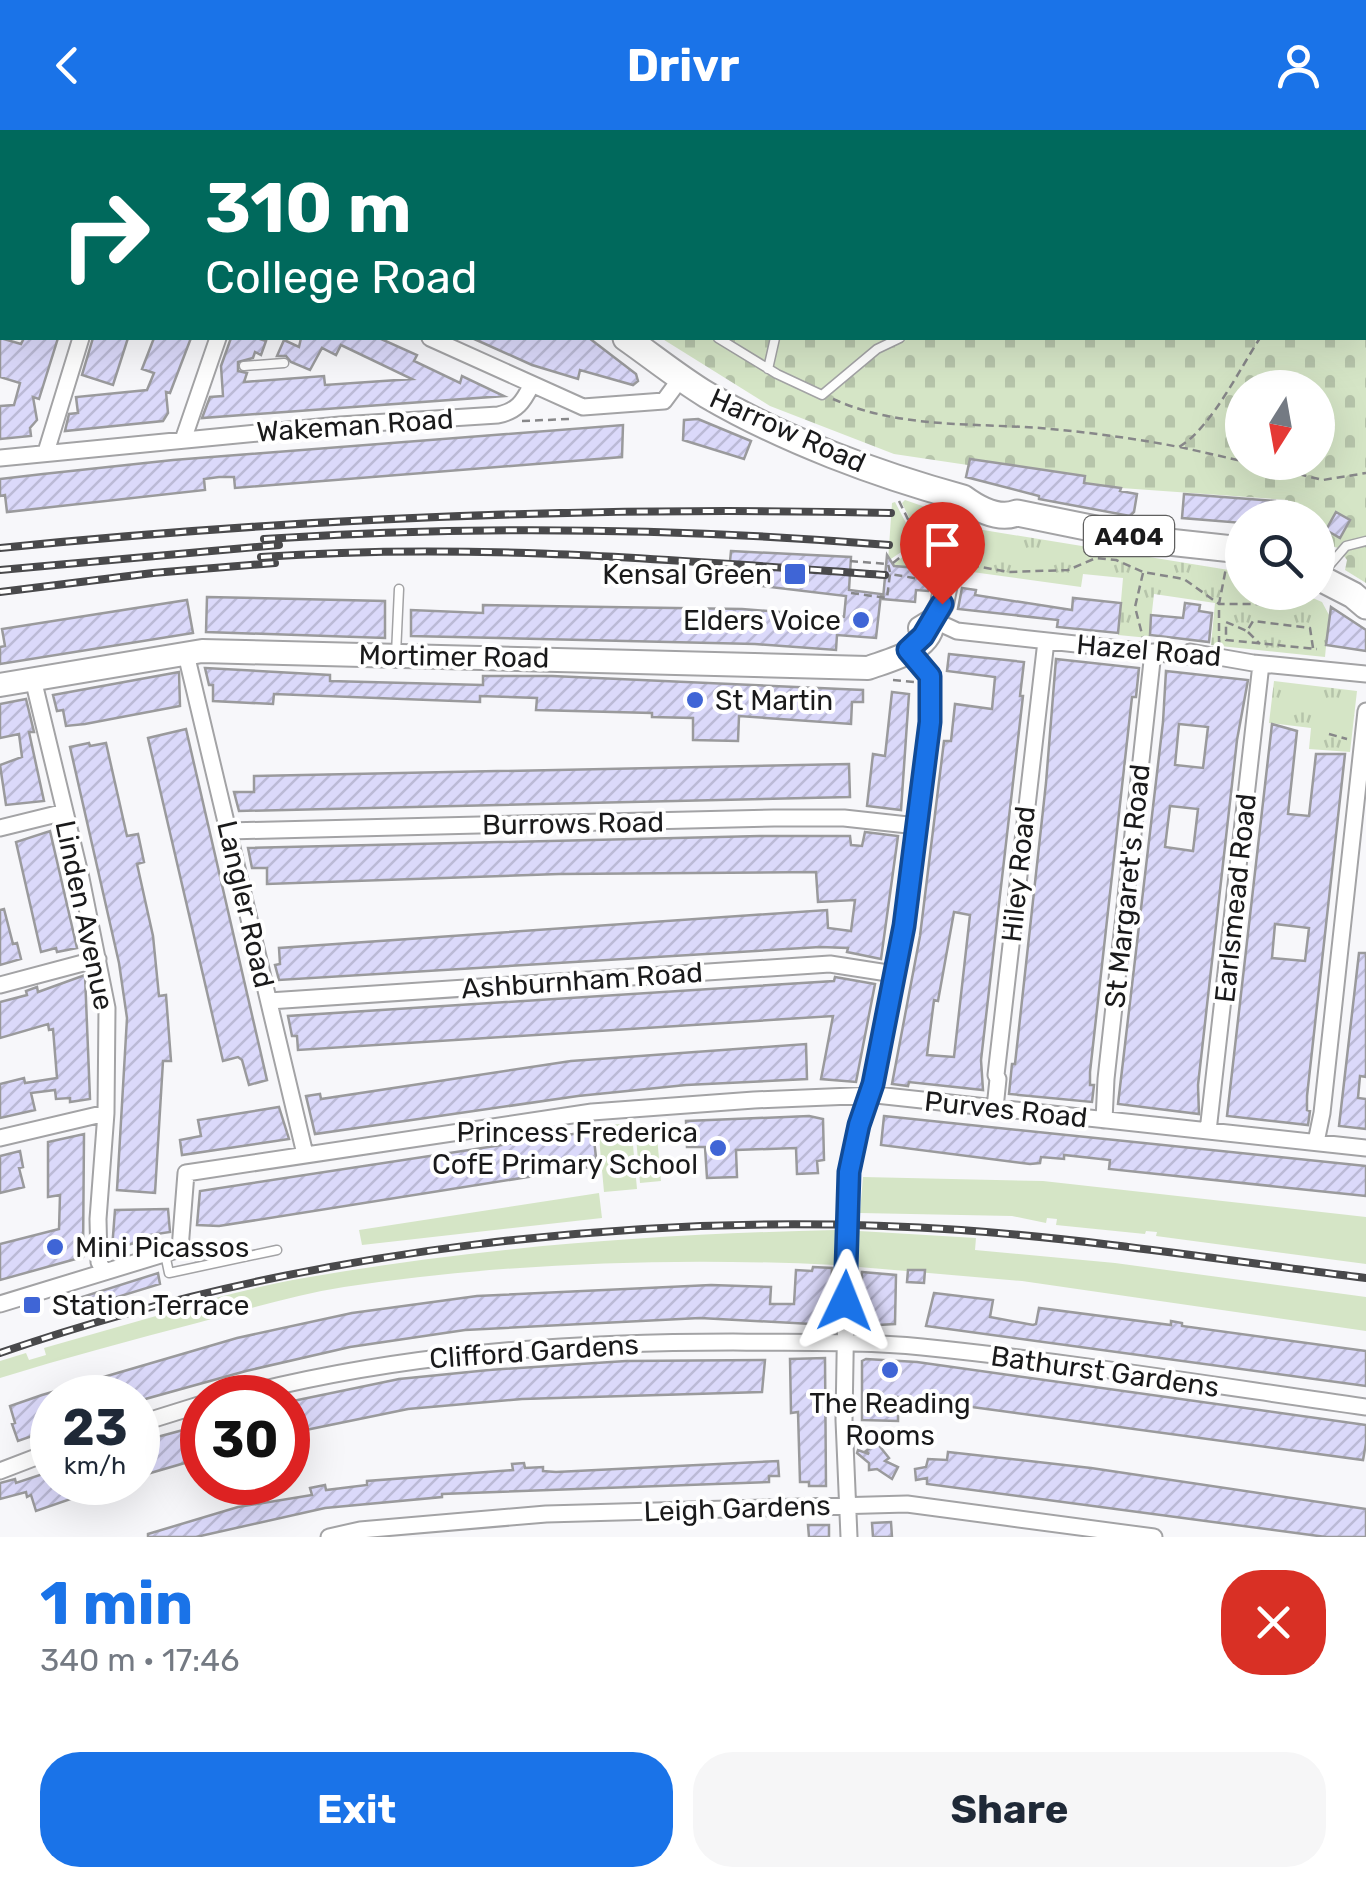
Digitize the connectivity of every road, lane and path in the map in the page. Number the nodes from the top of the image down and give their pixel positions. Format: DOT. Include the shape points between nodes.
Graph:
graph roads {
  1 [pos="532,130"];
  2 [pos="540,130"];
  3 [pos="80,340"];
  4 [pos="218,340"];
  5 [pos="434,340"];
  6 [pos="629,340"];
  7 [pos="721,340"];
  8 [pos="775,340"];
  9 [pos="896,340"];
  10 [pos="1259,340"];
  11 [pos="284,363"];
  12 [pos="244,366"];
  13 [pos="768,369"];
  14 [pos="681,378"];
  15 [pos="532,386"];
  16 [pos="822,394"];
  17 [pos="583,407"];
  18 [pos="513,412"];
  19 [pos="183,440"];
  20 [pos="1179,447"];
  21 [pos="46,452"];
  22 [pos="1225,457"];
  23 [pos="0,458"];
  24 [pos="1366,473"];
  25 [pos="1335,478"];
  26 [pos="899,495"];
  27 [pos="963,498"];
  28 [pos="919,542"];
  29 [pos="1366,542"];
  30 [pos="1225,554"];
  31 [pos="1335,558"];
  32 [pos="850,561"];
  33 [pos="892,563"];
  34 [pos="963,563"];
  35 [pos="1143,572"];
  36 [pos="890,574"];
  37 [pos="1225,586"];
  38 [pos="399,589"];
  39 [pos="1335,589"];
  40 [pos="851,594"];
  41 [pos="1219,604"];
  42 [pos="1225,604"];
  43 [pos="1366,606"];
  44 [pos="932,620"];
  45 [pos="1247,631"];
  46 [pos="1046,641"];
  47 [pos="1260,644"];
  48 [pos="1148,646"];
  49 [pos="1219,646"];
  50 [pos="908,650"];
  51 [pos="186,654"];
  52 [pos="396,655"];
  53 [pos="1255,663"];
  54 [pos="1366,674"];
  55 [pos="34,679"];
  56 [pos="892,680"];
  57 [pos="0,685"];
  58 [pos="931,685"];
  59 [pos="1366,711"];
  60 [pos="1330,734"];
  61 [pos="1352,739"];
  62 [pos="64,812"];
  63 [pos="917,826"];
  64 [pos="0,828"];
  65 [pos="228,831"];
  66 [pos="98,959"];
  67 [pos="894,974"];
  68 [pos="0,985"];
  69 [pos="269,1001"];
  70 [pos="869,1096"];
  71 [pos="996,1108"];
  72 [pos="106,1112"];
  73 [pos="1104,1120"];
  74 [pos="1208,1131"];
  75 [pos="0,1138"];
  76 [pos="1316,1142"];
  77 [pos="1366,1148"];
  78 [pos="306,1154"];
  79 [pos="277,1250"];
  80 [pos="173,1252"];
  81 [pos="104,1272"];
  82 [pos="0,1304"];
  83 [pos="844,1342"];
  84 [pos="310,1380"];
  85 [pos="1366,1406"];
  86 [pos="30,1460"];
  87 [pos="0,1471"];
  88 [pos="847,1505"];
  89 [pos="329,1537"];
  90 [pos="849,1537"];
  91 [pos="1154,1537"];
  1 -- 2 [label="path"];
  3 -- 21 [label="street"];
  4 -- 19 [label="street" via="216,362"];
  5 -- 15 [label="street"];
  6 -- 14 [label="main road, Harrow Road / A404"];
  7 -- 13 [label="lane"];
  8 -- 13 [label="lane"];
  9 -- 16 [label="lane"];
  10 -- 20 [label="path" via="1204,424"];
  11 -- 12 [label="lane"];
  13 -- 16 [label="lane"];
  14 -- 17 [label="street" via="664,401"];
  14 -- 27 [label="main road, Harrow Road / A404" via="841,457"];
  15 -- 17 [label="street"];
  15 -- 18 [label="street"];
  16 -- 20 [label="path" via="856,410 906,420 1042,428"];
  17 -- 18 [label="path" via="578,418 523,422"];
  18 -- 19 [label="street, Wakeman Road"];
  19 -- 21 [label="street, Wakeman Road"];
  20 -- 22 [label="path"];
  21 -- 23 [label="street, Wakeman Road"];
  24 -- 25 [label="path"];
  26 -- 28 [label="path"];
  27 -- 30 [label="main road, Harrow Road / A404" via="990,496 1017,513"];
  27 -- 44 [label="main road" via="948,582"];
  28 -- 33 [label="path"];
  28 -- 36 [label="path" via="936,578"];
  29 -- 31 [label="lane" via="1346,546"];
  32 -- 36 [label="path" via="888,564"];
  34 -- 35 [label="path" via="1008,572 1068,570 1116,558"];
  35 -- 41 [label="path" via="1184,579"];
  35 -- 48 [label="path" via="1136,607"];
  36 -- 40 [label="path" via="887,598"];
  37 -- 41 [label="path"];
  38 -- 52 [label="lane"];
  39 -- 43 [label="main road"];
  41 -- 42 [label="path"];
  41 -- 49 [label="path"];
  44 -- 46 [label="street, Hazel Road" via="954,631"];
  44 -- 50 [label="main road" via="924,644"];
  45 -- 47 [label="path"];
  45 -- 47 [label="path" via="1226,622 1226,640"];
  45 -- 47 [label="path" via="1253,621 1310,628 1315,648"];
  46 -- 48 [label="street, Hazel Road"];
  46 -- 71 [label="street, Hiley Road"];
  48 -- 53 [label="street, Hazel Road"];
  48 -- 73 [label="street, St Margaret's Road"];
  50 -- 52 [label="main road, Mortimer Road" via="855,668"];
  50 -- 58 [label="street" via="928,670"];
  51 -- 52 [label="main road, Mortimer Road"];
  51 -- 55 [label="main road, Mortimer Road"];
  51 -- 65 [label="street, Langler Road"];
  53 -- 54 [label="street, Hazel Road"];
  53 -- 74 [label="street, Earlsmead Road"];
  55 -- 57 [label="main road, Mortimer Road"];
  55 -- 62 [label="street, Linden Avenue"];
  56 -- 58 [label="path"];
  58 -- 63 [label="street"];
  59 -- 76 [label="street"];
  60 -- 61 [label="path"];
  62 -- 64 [label="street"];
  62 -- 66 [label="street, Linden Avenue"];
  63 -- 65 [label="street, Burrows Road" via="774,818"];
  63 -- 67 [label="street"];
  65 -- 69 [label="street, Langler Road"];
  66 -- 68 [label="street"];
  66 -- 72 [label="street, Linden Avenue" via="108,1026"];
  67 -- 69 [label="street, Ashburnham Road" via="830,964"];
  67 -- 70 [label="street"];
  69 -- 78 [label="street, Langler Road"];
  70 -- 71 [label="street, Purves Road"];
  70 -- 78 [label="street, Purves Road" via="592,1112"];
  70 -- 83 [label="street, bridge" via="848,1190"];
  71 -- 73 [label="street, Purves Road"];
  72 -- 75 [label="street"];
  72 -- 81 [label="street, Linden Avenue" via="98,1219"];
  73 -- 74 [label="street, Purves Road"];
  74 -- 76 [label="street, Purves Road"];
  76 -- 77 [label="street, Purves Road"];
  78 -- 80 [label="street, Purves Road" via="186,1174"];
  79 -- 80 [label="lane" via="169,1274"];
  80 -- 81 [label="street"];
  81 -- 82 [label="street"];
  83 -- 84 [label="street, Clifford Gardens" via="628,1342 468,1353"];
  83 -- 85 [label="street, Bathurst Gardens"];
  83 -- 88 [label="street"];
  86 -- 87 [label="street"];
  88 -- 89 [label="street, Leigh Gardens" via="546,1514"];
  88 -- 90 [label="street"];
  88 -- 91 [label="street, Leigh Gardens" via="907,1504"];
}
